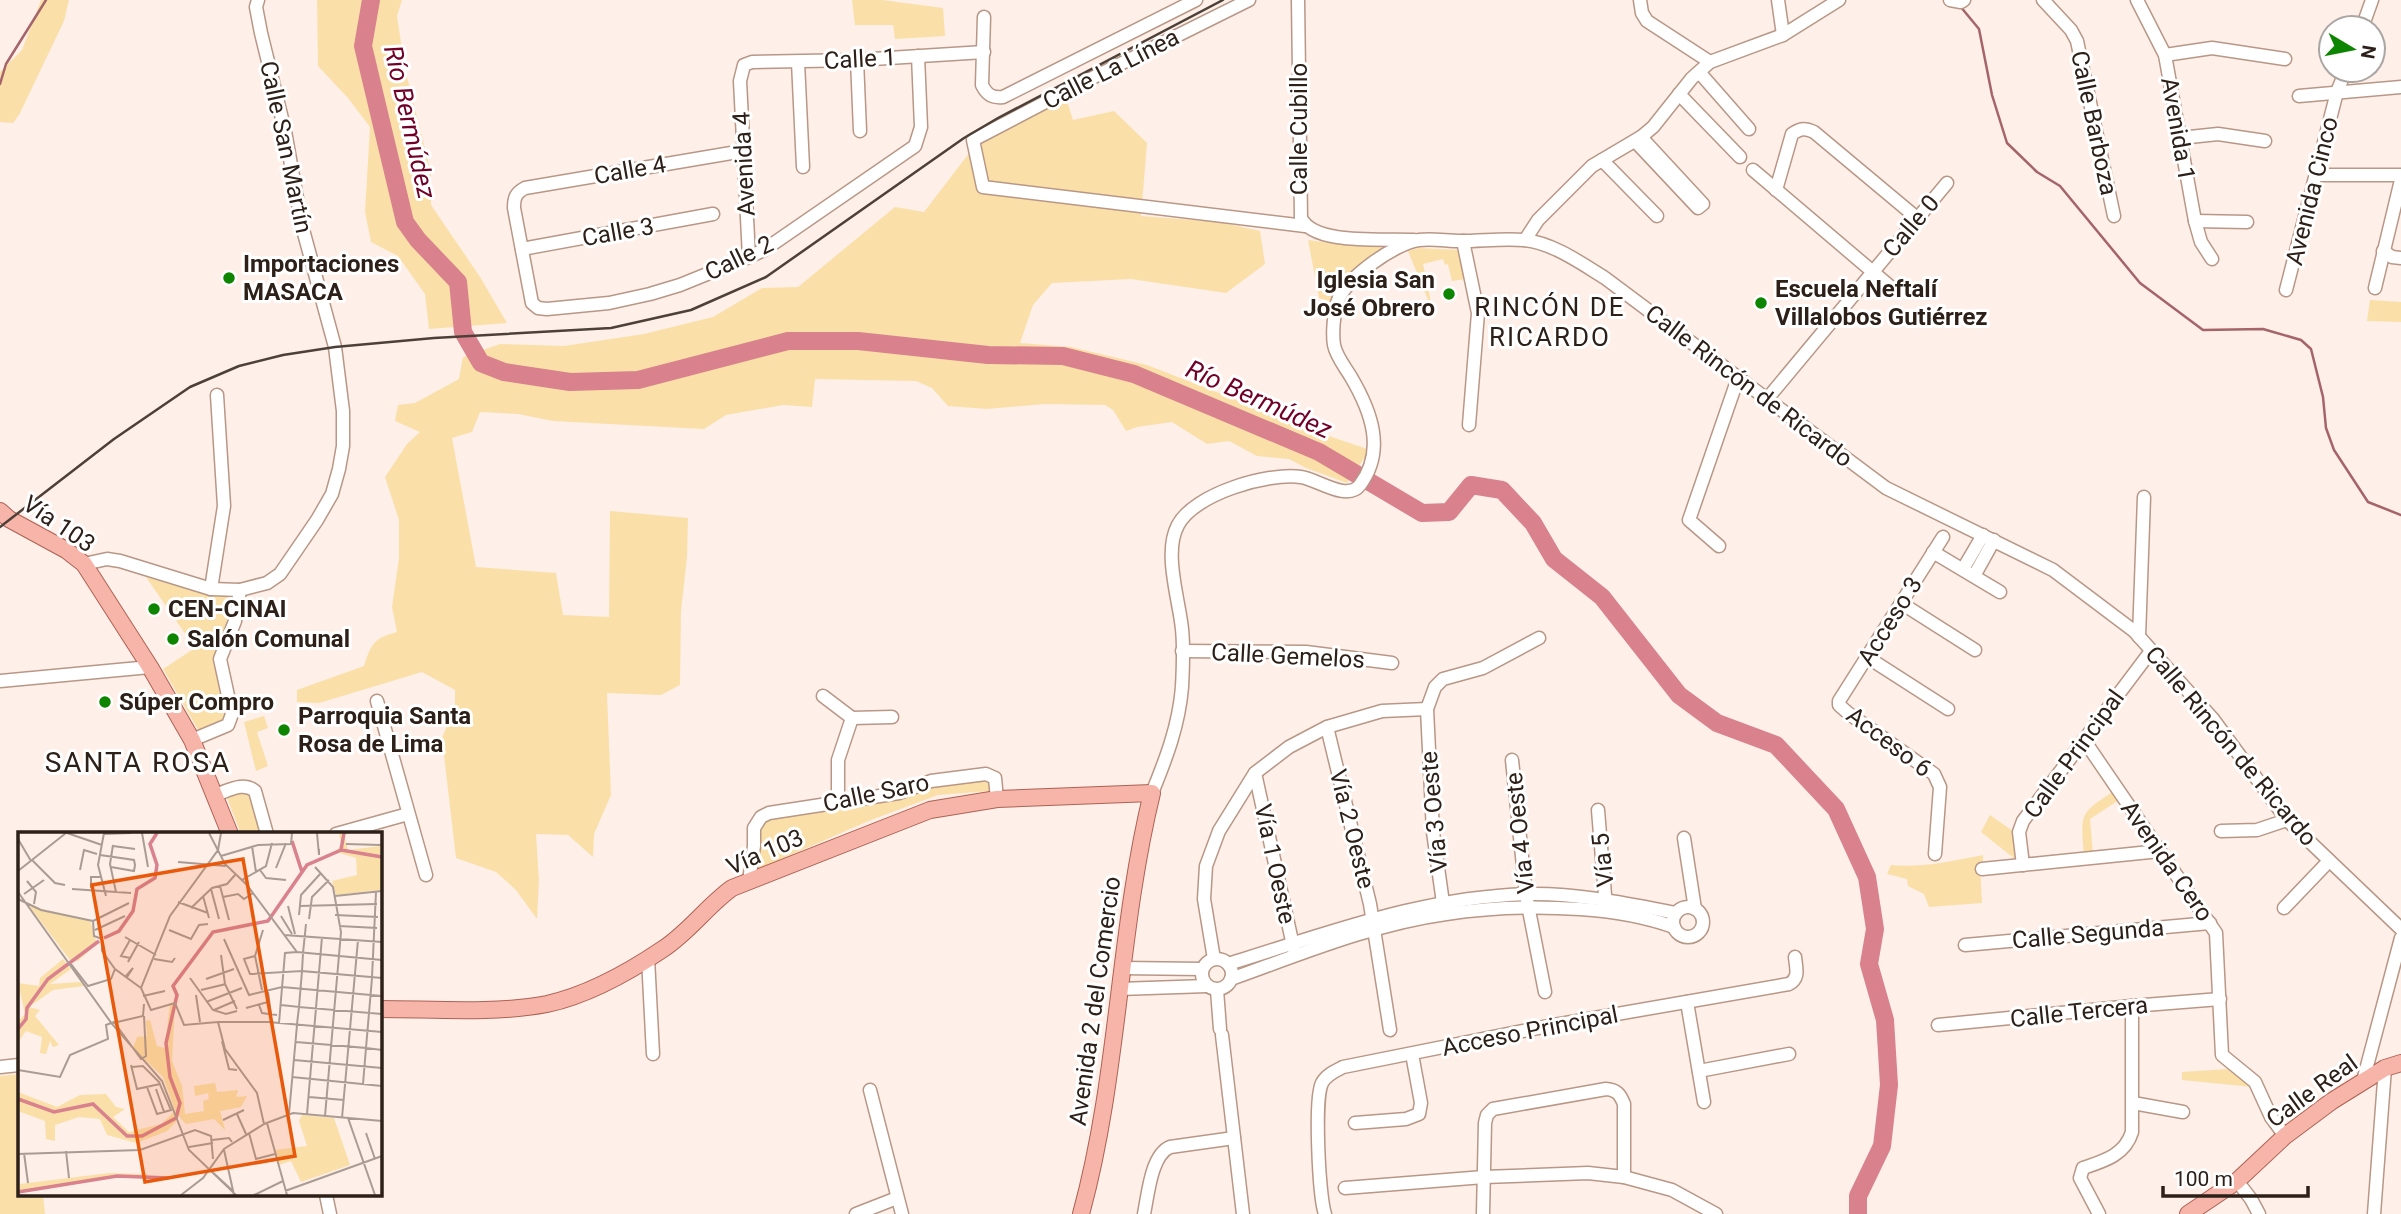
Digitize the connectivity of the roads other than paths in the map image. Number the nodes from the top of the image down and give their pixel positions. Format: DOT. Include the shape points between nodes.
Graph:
graph roads {
  1 [pos="258,0"];
  2 [pos="1196,0"];
  3 [pos="1249,0"];
  4 [pos="1298,0"];
  5 [pos="1640,0"];
  6 [pos="1777,0"];
  7 [pos="1839,0"];
  8 [pos="1950,0"];
  9 [pos="1964,0"];
  10 [pos="2043,0"];
  11 [pos="2137,0"];
  12 [pos="984,17"];
  13 [pos="1783,35"];
  14 [pos="984,52"];
  15 [pos="2165,55"];
  16 [pos="918,56"];
  17 [pos="2285,59"];
  18 [pos="857,60"];
  19 [pos="798,62"];
  20 [pos="1710,62"];
  21 [pos="741,71"];
  22 [pos="1699,72"];
  23 [pos="2340,84"];
  24 [pos="2401,87"];
  25 [pos="2337,92"];
  26 [pos="1679,94"];
  27 [pos="2299,96"];
  28 [pos="1749,129"];
  29 [pos="860,131"];
  30 [pos="2180,138"];
  31 [pos="1638,139"];
  32 [pos="2264,141"];
  33 [pos="743,151"];
  34 [pos="1740,157"];
  35 [pos="1602,160"];
  36 [pos="803,167"];
  37 [pos="1753,170"];
  38 [pos="2316,175"];
  39 [pos="2401,177"];
  40 [pos="1947,183"];
  41 [pos="1776,190"];
  42 [pos="713,214"];
  43 [pos="1657,216"];
  44 [pos="2115,216"];
  45 [pos="1917,218"];
  46 [pos="2195,220"];
  47 [pos="2248,222"];
  48 [pos="1305,226"];
  49 [pos="1417,240"];
  50 [pos="1525,240"];
  51 [pos="1463,241"];
  52 [pos="522,249"];
  53 [pos="2384,251"];
  54 [pos="749,257"];
  55 [pos="2401,258"];
  56 [pos="2212,260"];
  57 [pos="1873,272"];
  58 [pos="2375,288"];
  59 [pos="1894,289"];
  60 [pos="2286,290"];
  61 [pos="1738,378"];
  62 [pos="217,395"];
  63 [pos="1767,399"];
  64 [pos="1469,425"];
  65 [pos="2144,497"];
  66 [pos="4,520"];
  67 [pos="1942,537"];
  68 [pos="1989,537"];
  69 [pos="1719,546"];
  70 [pos="1934,552"];
  71 [pos="84,564"];
  72 [pos="1969,573"];
  73 [pos="211,589"];
  74 [pos="240,590"];
  75 [pos="2000,592"];
  76 [pos="1901,603"];
  77 [pos="2139,637"];
  78 [pos="1539,638"];
  79 [pos="1975,650"];
  80 [pos="1182,651"];
  81 [pos="2151,651"];
  82 [pos="1867,657"];
  83 [pos="1392,663"];
  84 [pos="150,667"];
  85 [pos="0,681"];
  86 [pos="823,696"];
  87 [pos="377,701"];
  88 [pos="1839,705"];
  89 [pos="1427,709"];
  90 [pos="1948,709"];
  91 [pos="892,716"];
  92 [pos="852,718"];
  93 [pos="1327,727"];
  94 [pos="192,740"];
  95 [pos="2084,740"];
  96 [pos="1512,760"];
  97 [pos="1255,773"];
  98 [pos="1152,793"];
  99 [pos="215,795"];
  100 [pos="997,799"];
  101 [pos="838,802"];
  102 [pos="1598,810"];
  103 [pos="408,814"];
  104 [pos="2287,820"];
  105 [pos="2221,831"];
  106 [pos="229,832"];
  107 [pos="266,832"];
  108 [pos="343,832"];
  109 [pos="1684,838"];
  110 [pos="2160,851"];
  111 [pos="1935,854"];
  112 [pos="2329,861"];
  113 [pos="2023,865"];
  114 [pos="1982,869"];
  115 [pos="426,874"];
  116 [pos="749,881"];
  117 [pos="1527,900"];
  118 [pos="1606,905"];
  119 [pos="1444,908"];
  120 [pos="2284,908"];
  121 [pos="1695,909"];
  122 [pos="1676,913"];
  123 [pos="2210,923"];
  124 [pos="1373,924"];
  125 [pos="1674,927"];
  126 [pos="2401,929"];
  127 [pos="2401,938"];
  128 [pos="1965,945"];
  129 [pos="1294,950"];
  130 [pos="1795,957"];
  131 [pos="648,958"];
  132 [pos="1214,959"];
  133 [pos="1228,964"];
  134 [pos="1122,968"];
  135 [pos="1202,969"];
  136 [pos="1231,979"];
  137 [pos="1212,988"];
  138 [pos="1119,989"];
  139 [pos="1545,992"];
  140 [pos="2220,999"];
  141 [pos="1687,1002"];
  142 [pos="2132,1006"];
  143 [pos="382,1009"];
  144 [pos="1938,1026"];
  145 [pos="1390,1030"];
  146 [pos="1412,1054"];
  147 [pos="1789,1054"];
  148 [pos="653,1055"];
  149 [pos="2401,1063"];
  150 [pos="18,1065"];
  151 [pos="0,1067"];
  152 [pos="2385,1068"];
  153 [pos="1699,1071"];
  154 [pos="2362,1081"];
  155 [pos="870,1090"];
  156 [pos="1704,1102"];
  157 [pos="2133,1103"];
  158 [pos="2183,1112"];
  159 [pos="1355,1123"];
  160 [pos="2285,1136"];
  161 [pos="1234,1138"];
  162 [pos="1484,1177"];
  163 [pos="1624,1177"];
  164 [pos="2237,1181"];
  165 [pos="1345,1188"];
  166 [pos="326,1196"];
  167 [pos="897,1198"];
  168 [pos="330,1214"];
  169 [pos="856,1214"];
  170 [pos="902,1214"];
  171 [pos="1081,1214"];
  172 [pos="1144,1214"];
  173 [pos="1243,1214"];
  174 [pos="1325,1214"];
  175 [pos="1483,1214"];
  176 [pos="1716,1214"];
  177 [pos="2099,1214"];
  178 [pos="2188,1214"];
  179 [pos="2259,1214"];
  180 [pos="2374,1214"];
  1 -- 74 [label="street, Calle San Martín" via="302,226 335,347 343,446 332,494 280,574 267,583"];
  2 -- 14 [label="street" via="1003,97 986,94 982,85"];
  3 -- 48 [label="street, Calle La Línea" via="973,140 984,187"];
  4 -- 48 [label="street, Calle Cubillo" via="1299,211"];
  5 -- 20 [label="street" via="1647,21"];
  6 -- 13 [label="street"];
  7 -- 13 [label="street"];
  8 -- 9 [label="street"];
  10 -- 44 [label="street, Calle Barboza" via="2077,41"];
  11 -- 15 [label="street, Avenida 1"];
  12 -- 14 [label="street"];
  13 -- 20 [label="street"];
  14 -- 16 [label="street, Calle 1"];
  15 -- 17 [label="street" via="2212,48"];
  15 -- 30 [label="street, Avenida 1"];
  16 -- 18 [label="street, Calle 1"];
  16 -- 54 [label="street, Calle 2" via="920,127 915,146"];
  18 -- 19 [label="street, Calle 1"];
  18 -- 29 [label="street"];
  19 -- 21 [label="street, Calle 1" via="752,62"];
  19 -- 36 [label="street"];
  20 -- 22 [label="street"];
  21 -- 33 [label="street, Avenida 4"];
  22 -- 26 [label="street"];
  22 -- 28 [label="street"];
  23 -- 25 [label="street, Avenida Cinco"];
  24 -- 25 [label="street"];
  25 -- 27 [label="street"];
  25 -- 38 [label="street, Avenida Cinco"];
  26 -- 31 [label="street"];
  26 -- 34 [label="street"];
  30 -- 32 [label="street" via="2218,134"];
  30 -- 46 [label="street, Avenida 1"];
  31 -- 31 [label="street" via="1698,208 1703,204"];
  31 -- 35 [label="street"];
  33 -- 52 [label="street, Calle 4" via="525,188 514,199"];
  33 -- 54 [label="street, Avenida 4"];
  35 -- 43 [label="street"];
  35 -- 50 [label="street" via="1538,220"];
  37 -- 41 [label="street"];
  38 -- 39 [label="street"];
  38 -- 60 [label="street, Avenida Cinco"];
  39 -- 53 [label="street"];
  40 -- 45 [label="street, Calle 0"];
  41 -- 45 [label="street" via="1792,134 1805,129"];
  41 -- 57 [label="street"];
  42 -- 52 [label="street, Calle 3"];
  45 -- 57 [label="street, Calle 0"];
  46 -- 47 [label="street"];
  46 -- 56 [label="street, Avenida 1"];
  48 -- 49 [label="street, Calle Cubillo" via="1339,237"];
  49 -- 51 [label="street, Calle Rincón de Ricardo"];
  49 -- 80 [label="street" via="1361,271 1337,302 1336,354 1367,406 1374,428 1374,455 1359,486 1341,491 1300,477 1273,477 1229,488 1189,511 1179,521 1172,547"];
  50 -- 51 [label="street, Calle Rincón de Ricardo"];
  50 -- 61 [label="street, Calle Rincón de Ricardo" via="1570,257 1605,278"];
  51 -- 64 [label="street" via="1478,313"];
  52 -- 54 [label="street, Calle 2" via="532,303 547,309 650,294"];
  53 -- 55 [label="street"];
  53 -- 58 [label="street"];
  57 -- 59 [label="street"];
  57 -- 63 [label="street, Calle 0"];
  61 -- 63 [label="street, Calle Rincón de Ricardo"];
  61 -- 69 [label="street" via="1689,520"];
  62 -- 73 [label="street" via="223,506"];
  63 -- 68 [label="street, Calle Rincón de Ricardo" via="1886,488"];
  65 -- 77 [label="street"];
  66 -- 71 [label="main road, Vía 103" via="41,535"];
  67 -- 70 [label="street, Acceso 3"];
  68 -- 72 [label="street"];
  68 -- 77 [label="street, Calle Rincón de Ricardo" via="2053,570"];
  70 -- 72 [label="street"];
  70 -- 76 [label="street, Acceso 3"];
  71 -- 73 [label="street, Calle San Martín" via="120,561"];
  71 -- 84 [label="main road, Vía 103"];
  72 -- 75 [label="street"];
  73 -- 74 [label="street, Calle San Martín"];
  74 -- 94 [label="street" via="235,621 220,659 231,720"];
  76 -- 79 [label="street"];
  76 -- 82 [label="street, Acceso 3"];
  77 -- 81 [label="street, Calle Rincón de Ricardo"];
  78 -- 89 [label="street" via="1483,668 1443,679"];
  80 -- 83 [label="street, Calle Gemelos" via="1306,652"];
  80 -- 98 [label="street" via="1177,723"];
  81 -- 95 [label="street, Calle Principal"];
  81 -- 104 [label="street, Calle Rincón de Ricardo" via="2213,719"];
  82 -- 88 [label="street, Acceso 3"];
  82 -- 90 [label="street"];
  84 -- 85 [label="street"];
  84 -- 94 [label="main road, Vía 103"];
  86 -- 92 [label="street"];
  87 -- 103 [label="street"];
  88 -- 111 [label="street, Acceso 6" via="1938,780"];
  89 -- 93 [label="street" via="1382,711"];
  89 -- 119 [label="street, Vía 3 Oeste" via="1433,832"];
  91 -- 92 [label="street"];
  92 -- 101 [label="street" via="838,760"];
  93 -- 97 [label="street" via="1289,747"];
  93 -- 124 [label="street, Vía 2 Oeste"];
  94 -- 99 [label="main road, Vía 103"];
  95 -- 110 [label="street, Avenida Cero"];
  95 -- 113 [label="street, Calle Principal" via="2024,821 2020,832"];
  96 -- 117 [label="street, Vía 4 Oeste"];
  97 -- 129 [label="street, Vía 1 Oeste"];
  97 -- 132 [label="street" via="1219,831 1206,866 1204,899"];
  98 -- 100 [label="main road, Vía 103"];
  98 -- 134 [label="main road, Avenida 2 del Comercio"];
  99 -- 106 [label="main road, Vía 103"];
  99 -- 107 [label="street" via="250,787"];
  100 -- 101 [label="street, Calle Saro" via="995,778 986,774 931,780 899,793"];
  100 -- 116 [label="main road, Vía 103" via="930,810"];
  101 -- 116 [label="street, Calle Saro" via="761,817 754,828"];
  102 -- 118 [label="street, Vía 5"];
  103 -- 108 [label="street"];
  103 -- 115 [label="street"];
  104 -- 105 [label="street" via="2257,830"];
  104 -- 112 [label="street, Calle Rincón de Ricardo"];
  109 -- 121 [label="street"];
  110 -- 113 [label="street"];
  110 -- 123 [label="street, Avenida Cero"];
  112 -- 120 [label="street"];
  112 -- 126 [label="street, Calle Rincón de Ricardo"];
  113 -- 114 [label="street"];
  116 -- 131 [label="main road, Vía 103" via="716,899 676,939"];
  117 -- 118 [label="street"];
  117 -- 119 [label="street"];
  117 -- 139 [label="street, Vía 4 Oeste"];
  118 -- 122 [label="street"];
  118 -- 125 [label="street"];
  119 -- 124 [label="street"];
  121 -- 122 [label="street" via="1685,907"];
  121 -- 125 [label="street" via="1704,922 1697,935 1684,937"];
  122 -- 125 [label="street"];
  123 -- 128 [label="street, Calle Segunda"];
  123 -- 140 [label="street, Avenida Cero" via="2216,933"];
  124 -- 129 [label="street"];
  124 -- 145 [label="street, Vía 2 Oeste"];
  127 -- 154 [label="street"];
  129 -- 133 [label="street"];
  129 -- 136 [label="street"];
  130 -- 141 [label="street, Acceso Principal" via="1797,975 1789,984"];
  131 -- 143 [label="main road, Vía 103" via="593,988 547,1004"];
  131 -- 148 [label="street"];
  132 -- 133 [label="street"];
  132 -- 135 [label="street"];
  133 -- 136 [label="street"];
  134 -- 135 [label="street"];
  134 -- 138 [label="main road, Avenida 2 del Comercio"];
  135 -- 137 [label="street" via="1202,979"];
  136 -- 137 [label="street" via="1226,986"];
  137 -- 138 [label="street"];
  137 -- 161 [label="street"];
  138 -- 171 [label="main road, Avenida 2 del Comercio" via="1097,1143"];
  140 -- 142 [label="street, Calle Tercera"];
  140 -- 160 [label="street, Avenida Cero" via="2222,1055 2255,1082"];
  141 -- 146 [label="street, Acceso Principal"];
  141 -- 153 [label="street"];
  142 -- 144 [label="street, Calle Tercera"];
  142 -- 157 [label="street"];
  146 -- 159 [label="street" via="1419,1114"];
  146 -- 174 [label="street, Acceso Principal" via="1343,1067 1325,1078 1318,1097"];
  147 -- 153 [label="street"];
  149 -- 152 [label="main road, Calle Real"];
  150 -- 151 [label="street"];
  152 -- 154 [label="main road, Calle Real"];
  152 -- 180 [label="street"];
  153 -- 156 [label="street"];
  154 -- 160 [label="main road, Calle Real"];
  155 -- 167 [label="street"];
  157 -- 158 [label="street"];
  157 -- 177 [label="street" via="2132,1132 2123,1149 2081,1172"];
  160 -- 164 [label="main road, Calle Real"];
  161 -- 172 [label="street" via="1165,1149 1157,1157"];
  161 -- 173 [label="street"];
  162 -- 163 [label="street" via="1566,1173"];
  162 -- 163 [label="street" via="1487,1115 1493,1109 1606,1089 1620,1095 1624,1104"];
  162 -- 165 [label="street"];
  162 -- 175 [label="street"];
  163 -- 176 [label="street" via="1672,1190"];
  164 -- 178 [label="main road, Calle Real"];
  164 -- 179 [label="street"];
  166 -- 168 [label="street"];
  167 -- 169 [label="street"];
  167 -- 170 [label="street"];
}
